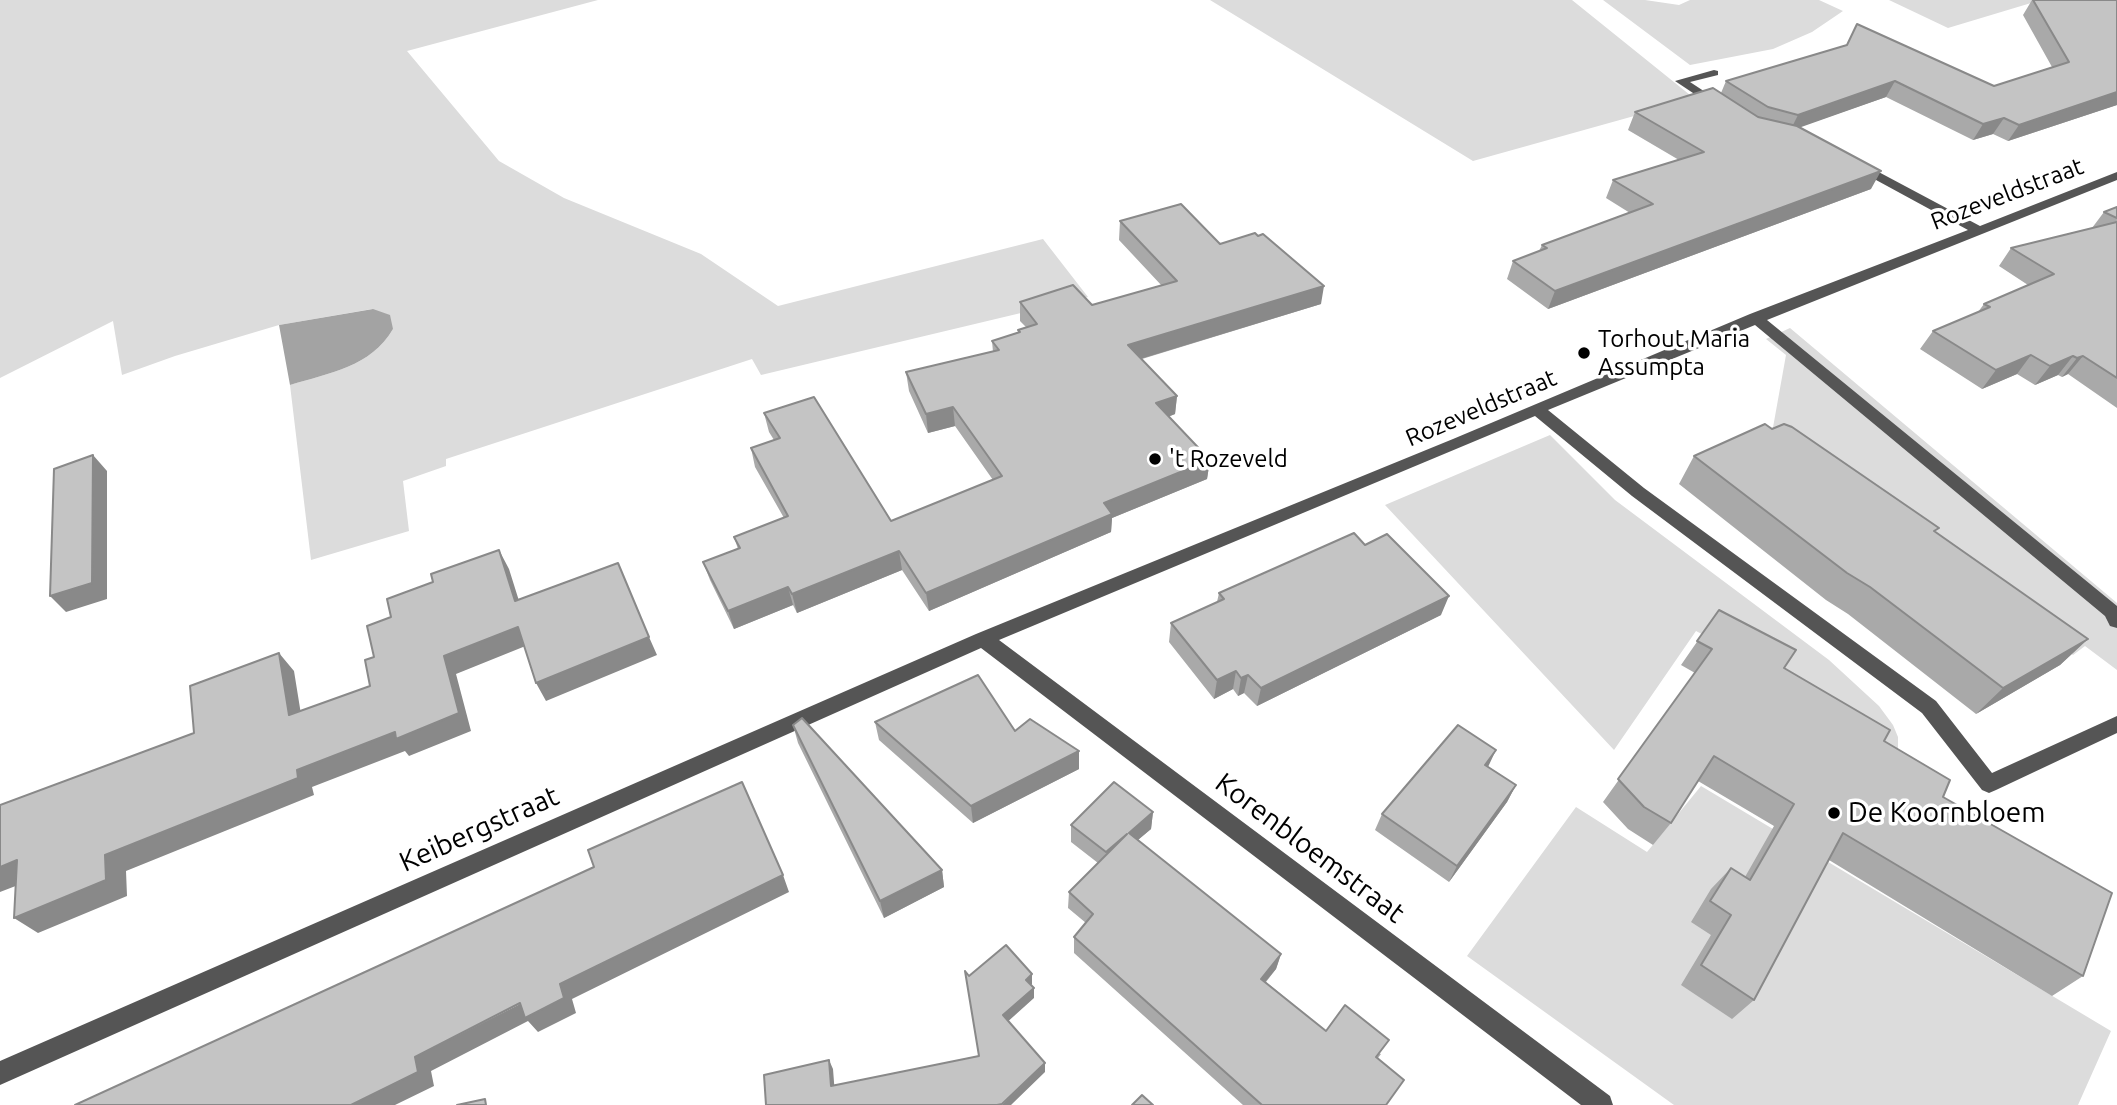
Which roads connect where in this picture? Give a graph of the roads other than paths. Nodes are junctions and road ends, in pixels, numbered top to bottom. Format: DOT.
graph roads {
  1 [pos="1714,73"];
  2 [pos="1734,115"];
  3 [pos="1845,158"];
  4 [pos="2117,176"];
  5 [pos="1978,230"];
  6 [pos="1755,317"];
  7 [pos="1537,409"];
  8 [pos="2117,621"];
  9 [pos="983,639"];
  10 [pos="2117,724"];
  11 [pos="0,1073"];
  12 [pos="1601,1105"];
  1 -- 2 [label="street"];
  3 -- 5 [label="street"];
  4 -- 5 [label="street, Rozeveldstraat"];
  5 -- 6 [label="street, Rozeveldstraat"];
  6 -- 7 [label="street, Rozeveldstraat"];
  6 -- 8 [label="street"];
  7 -- 9 [label="street, Rozeveldstraat"];
  7 -- 10 [label="street"];
  9 -- 11 [label="street, Keibergstraat"];
  9 -- 12 [label="street, Korenbloemstraat"];
}
